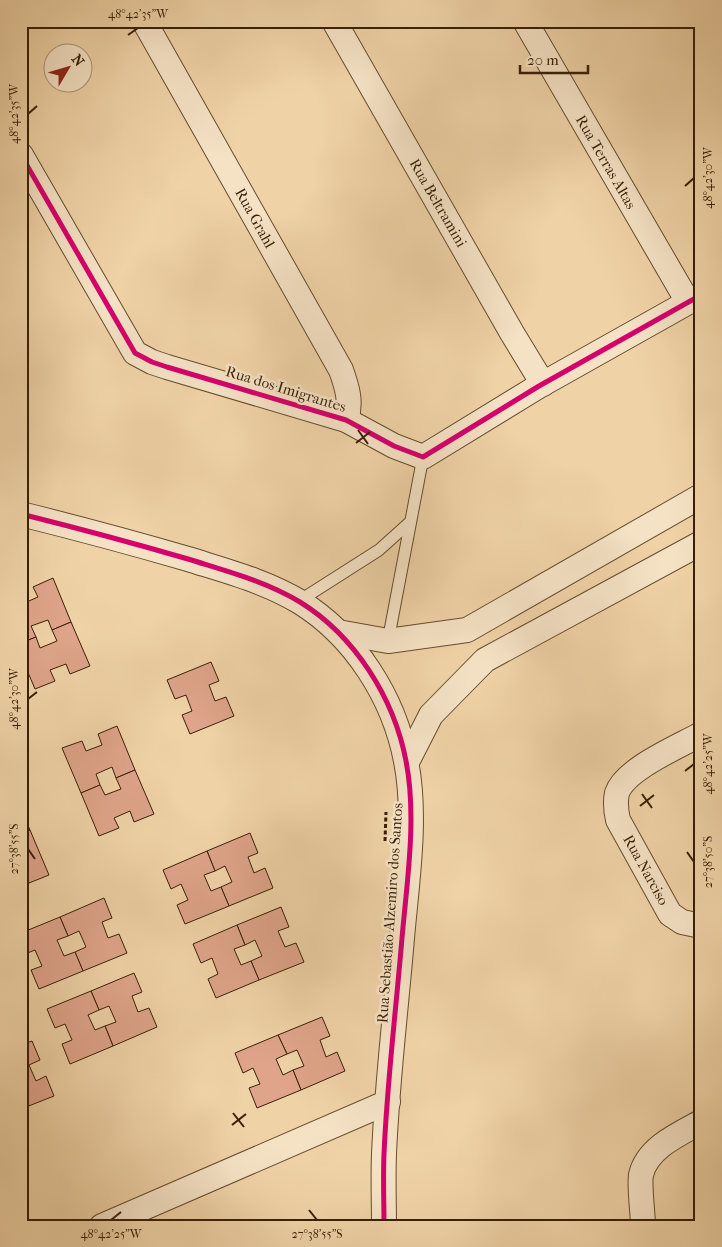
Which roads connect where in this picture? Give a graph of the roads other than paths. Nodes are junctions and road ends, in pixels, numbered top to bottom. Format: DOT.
graph roads {
  1 [pos="144,21"];
  2 [pos="334,21"];
  3 [pos="524,21"];
  4 [pos="21,154"];
  5 [pos="694,298"];
  6 [pos="543,384"];
  7 [pos="346,420"];
  8 [pos="423,457"];
  9 [pos="701,496"];
  10 [pos="21,514"];
  11 [pos="409,522"];
  12 [pos="701,543"];
  13 [pos="299,601"];
  14 [pos="338,632"];
  15 [pos="388,641"];
  16 [pos="701,734"];
  17 [pos="407,762"];
  18 [pos="701,926"];
  19 [pos="388,1102"];
  20 [pos="701,1122"];
  21 [pos="102,1226"];
  22 [pos="384,1226"];
  23 [pos="643,1226"];
  1 -- 7 [label="street, Rua Grahl"];
  2 -- 6 [label="street, Rua Beltramini"];
  3 -- 5 [label="street, Rua Terras Altas"];
  4 -- 7 [label="street, Rua dos Imigrantes"];
  5 -- 6 [label="street"];
  6 -- 8 [label="street"];
  7 -- 8 [label="street, Rua dos Imigrantes"];
  8 -- 11 [label="lane"];
  9 -- 15 [label="street"];
  10 -- 13 [label="street, Rua Sebastião Alzemiro dos Santos"];
  11 -- 13 [label="lane"];
  11 -- 15 [label="lane"];
  12 -- 17 [label="street"];
  13 -- 14 [label="street, Rua Sebastião Alzemiro dos Santos"];
  14 -- 15 [label="street"];
  14 -- 17 [label="street, Rua Sebastião Alzemiro dos Santos"];
  16 -- 18 [label="street, Rua Narciso"];
  17 -- 19 [label="street, Rua Sebastião Alzemiro dos Santos"];
  19 -- 21 [label="street"];
  19 -- 22 [label="street, Rua Sebastião Alzemiro dos Santos"];
  20 -- 23 [label="street"];
}
